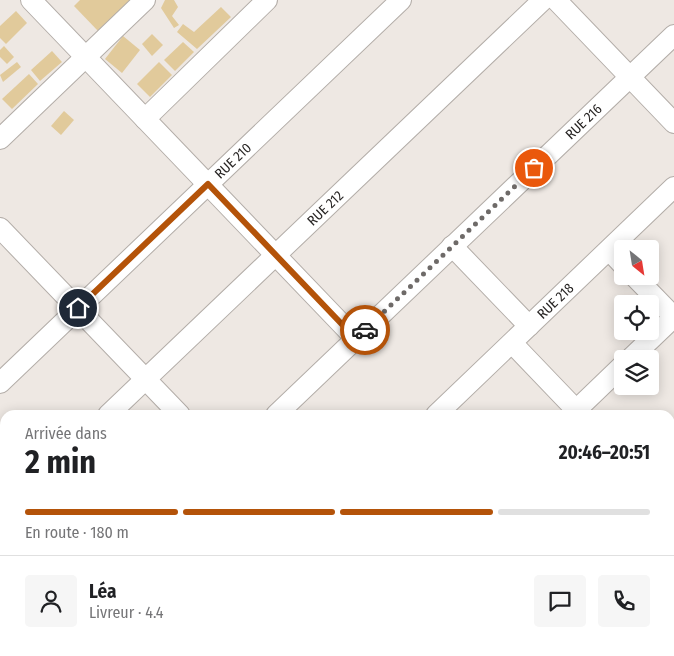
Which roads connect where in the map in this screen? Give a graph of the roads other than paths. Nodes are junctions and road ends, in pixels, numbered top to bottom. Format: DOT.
graph roads {
  1 [pos="30,0"];
  2 [pos="146,0"];
  3 [pos="267,0"];
  4 [pos="400,0"];
  5 [pos="543,0"];
  6 [pos="556,0"];
  7 [pos="674,34"];
  8 [pos="86,57"];
  9 [pos="630,77"];
  10 [pos="145,119"];
  11 [pos="674,123"];
  12 [pos="0,139"];
  13 [pos="208,184"];
  14 [pos="674,188"];
  15 [pos="4,240"];
  16 [pos="630,240"];
  17 [pos="452,246"];
  18 [pos="276,255"];
  19 [pos="614,259"];
  20 [pos="643,285"];
  21 [pos="78,308"];
  22 [pos="674,317"];
  23 [pos="529,326"];
  24 [pos="356,339"];
  25 [pos="512,342"];
  26 [pos="639,350"];
  27 [pos="614,374"];
  28 [pos="146,379"];
  29 [pos="0,383"];
  30 [pos="113,410"];
  31 [pos="175,410"];
  32 [pos="281,410"];
  33 [pos="441,410"];
  34 [pos="573,410"];
  35 [pos="579,410"];
  1 -- 8 [label="street"];
  2 -- 8 [label="street"];
  3 -- 10 [label="street"];
  4 -- 13 [label="street, RUE 210"];
  5 -- 18 [label="street, RUE 212"];
  6 -- 9 [label="street"];
  7 -- 9 [label="street, RUE 216"];
  8 -- 10 [label="street"];
  8 -- 12 [label="street"];
  9 -- 11 [label="street"];
  9 -- 17 [label="street, RUE 216"];
  10 -- 13 [label="street"];
  13 -- 18 [label="street"];
  13 -- 21 [label="street, RUE 210"];
  14 -- 16 [label="street, RUE 218"];
  15 -- 21 [label="street"];
  17 -- 23 [label="street"];
  17 -- 24 [label="street, RUE 216"];
  18 -- 24 [label="street"];
  18 -- 28 [label="street, RUE 212"];
  19 -- 23 [label="street, RUE 218"];
  20 -- 22 [label="street"];
  21 -- 28 [label="street"];
  21 -- 29 [label="street, RUE 210"];
  22 -- 26 [label="street"];
  23 -- 25 [label="street, RUE 218"];
  24 -- 32 [label="street, RUE 216"];
  25 -- 33 [label="street, RUE 218"];
  25 -- 34 [label="street"];
  27 -- 35 [label="street"];
  28 -- 30 [label="street, RUE 212"];
  28 -- 31 [label="street"];
}
